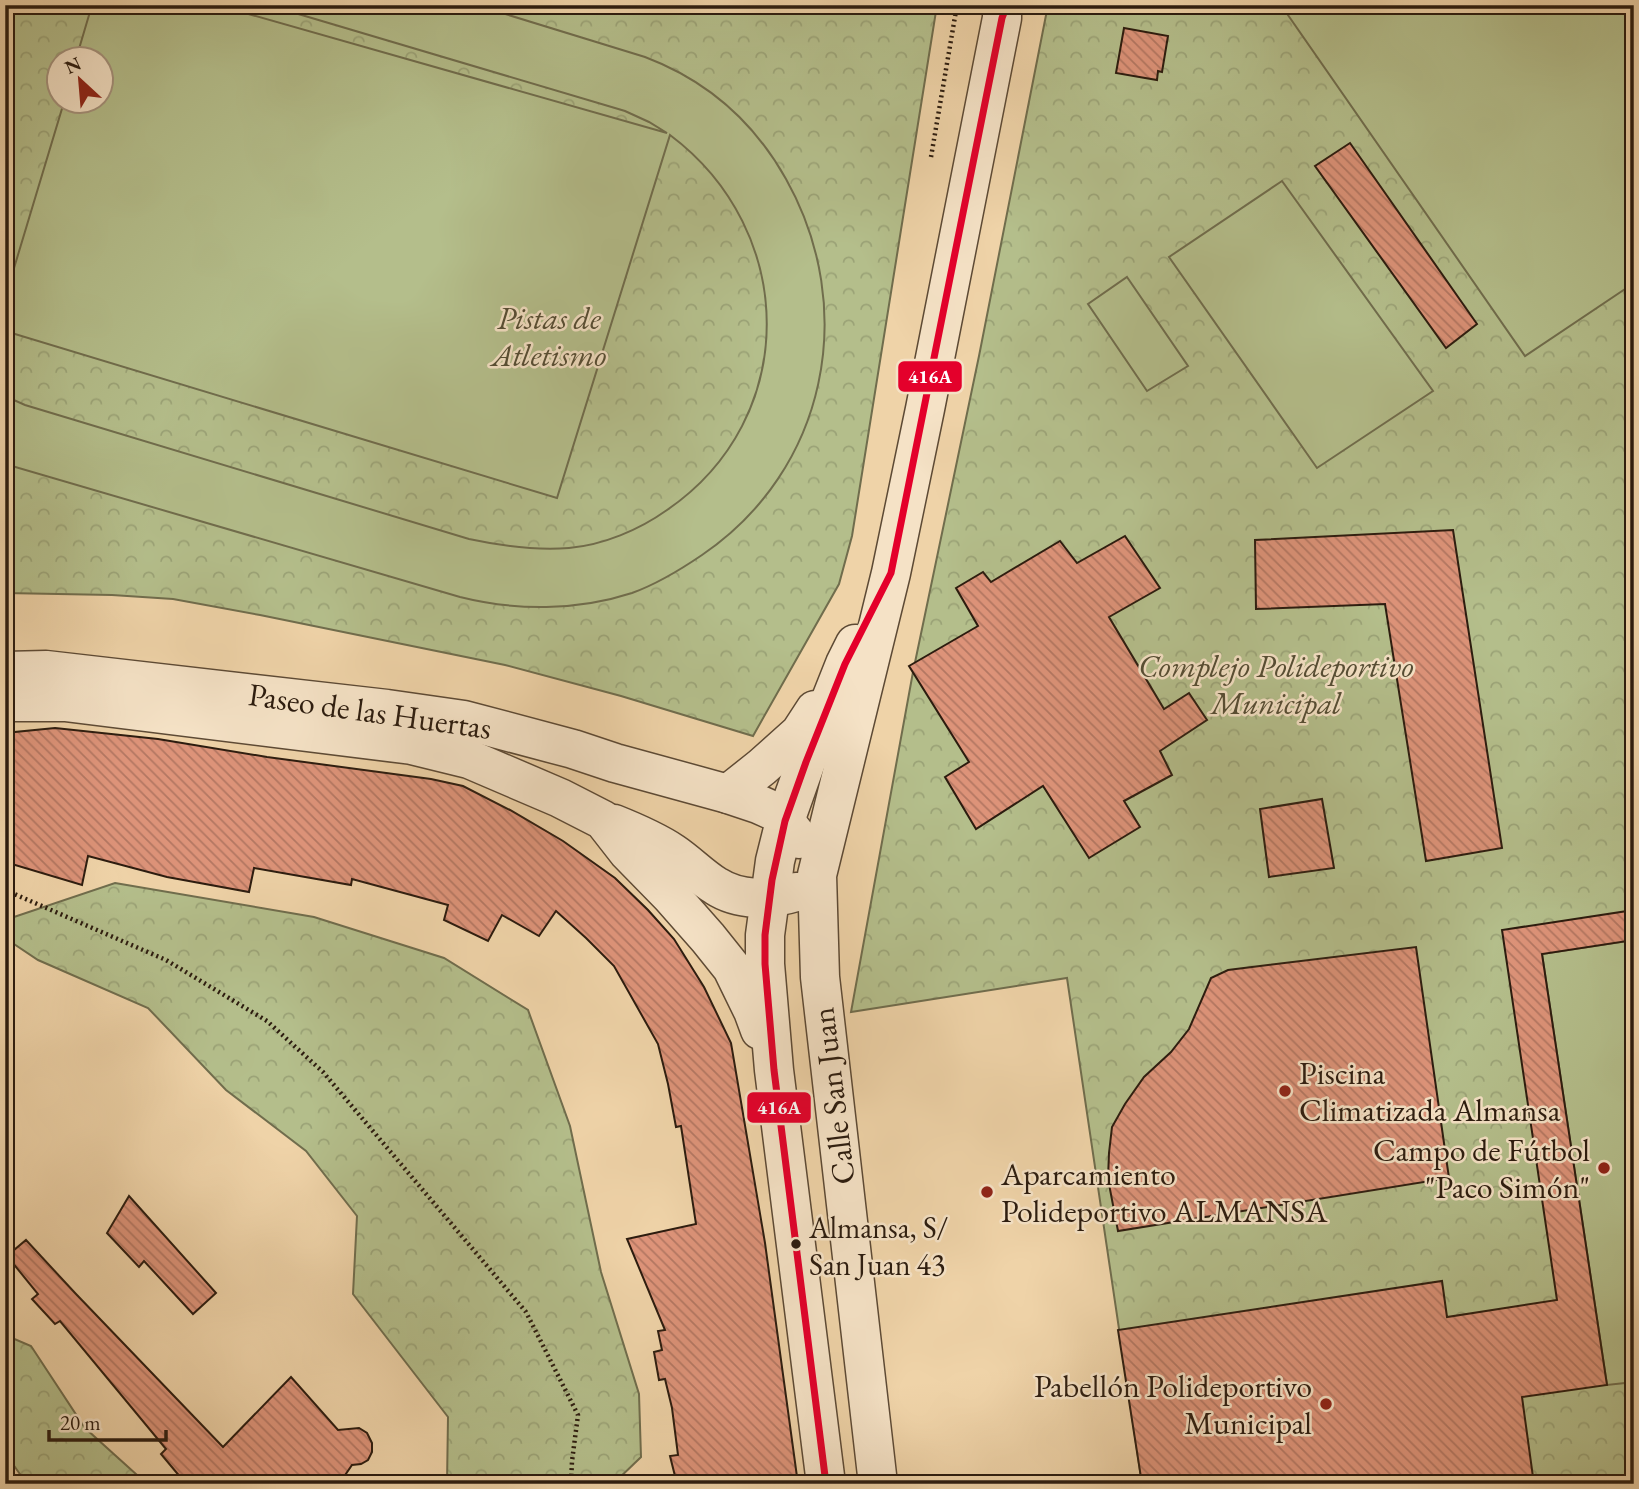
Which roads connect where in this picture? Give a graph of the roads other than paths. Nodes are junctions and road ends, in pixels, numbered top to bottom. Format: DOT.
graph roads {
  1 [pos="1004,10"];
  2 [pos="891,573"];
  3 [pos="845,664"];
  4 [pos="5,671"];
  5 [pos="5,702"];
  6 [pos="728,794"];
  7 [pos="603,820"];
  8 [pos="785,821"];
  9 [pos="817,876"];
  10 [pos="773,879"];
  11 [pos="774,1070"];
  12 [pos="826,1484"];
  13 [pos="878,1484"];
  1 -- 2 [label="street"];
  2 -- 3 [label="street"];
  2 -- 9 [label="street"];
  3 -- 6 [label="street"];
  3 -- 8 [label="street, Calle San Juan"];
  4 -- 6 [label="street, Paseo de las Huertas"];
  5 -- 7 [label="street, Paseo de las Huertas"];
  6 -- 8 [label="street, Paseo de las Huertas"];
  7 -- 10 [label="street, Paseo de las Huertas"];
  7 -- 11 [label="street, Paseo de las Huertas"];
  8 -- 9 [label="street, Paseo de las Huertas"];
  8 -- 10 [label="street, Calle San Juan"];
  9 -- 10 [label="street, Paseo de las Huertas"];
  9 -- 13 [label="street, Calle San Juan"];
  10 -- 11 [label="street, Calle San Juan"];
  11 -- 12 [label="street, Calle San Juan"];
}
